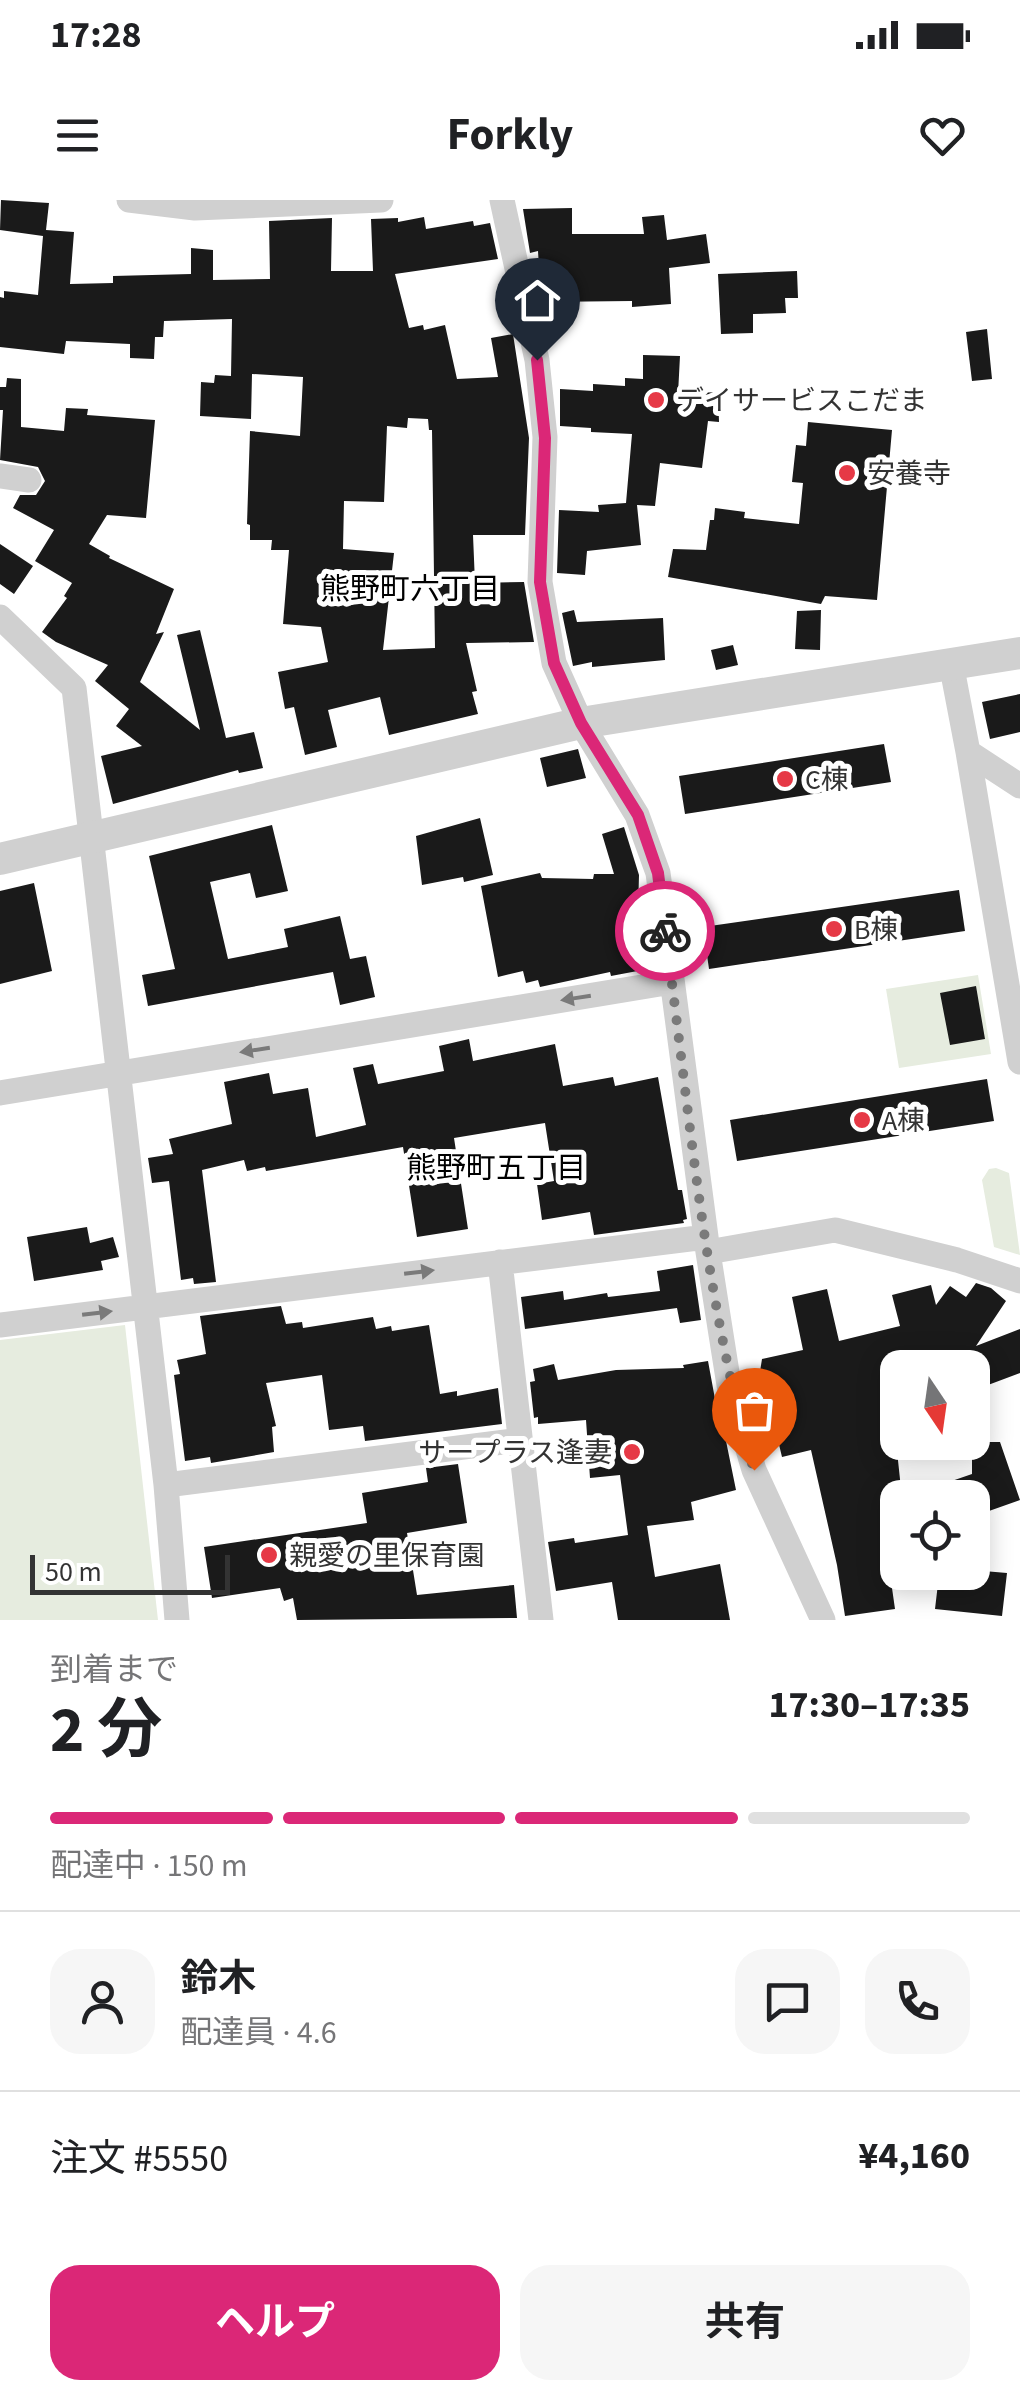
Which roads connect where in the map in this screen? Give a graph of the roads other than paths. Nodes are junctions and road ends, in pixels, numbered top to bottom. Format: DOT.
graph roads {
  1 [pos="129,200"];
  2 [pos="381,200"];
  3 [pos="502,200"];
  4 [pos="0,476"];
  5 [pos="28,480"];
  6 [pos="0,617"];
  7 [pos="1020,654"];
  8 [pos="951,663"];
  9 [pos="581,723"];
  10 [pos="968,752"];
  11 [pos="1020,786"];
  12 [pos="92,837"];
  13 [pos="0,858"];
  14 [pos="672,982"];
  15 [pos="1020,1062"];
  16 [pos="119,1072"];
  17 [pos="0,1093"];
  18 [pos="707,1244"];
  19 [pos="500,1262"];
  20 [pos="1020,1281"];
  21 [pos="144,1307"];
  22 [pos="0,1325"];
  23 [pos="520,1440"];
  24 [pos="166,1485"];
  25 [pos="178,1620"];
  26 [pos="542,1620"];
  27 [pos="823,1620"];
  1 -- 2 [label="street"];
  3 -- 9 [label="street"];
  4 -- 5 [label="street"];
  6 -- 12 [label="street"];
  7 -- 8 [label="street"];
  8 -- 9 [label="street"];
  8 -- 10 [label="street"];
  9 -- 12 [label="street"];
  9 -- 14 [label="street"];
  10 -- 11 [label="street"];
  10 -- 15 [label="street"];
  12 -- 13 [label="street"];
  12 -- 16 [label="street"];
  14 -- 16 [label="street, one-way"];
  14 -- 18 [label="street"];
  16 -- 17 [label="street"];
  16 -- 21 [label="street"];
  18 -- 19 [label="street"];
  18 -- 20 [label="street"];
  18 -- 27 [label="street"];
  21 -- 19 [label="street, one-way"];
  19 -- 23 [label="street"];
  22 -- 21 [label="street, one-way"];
  21 -- 24 [label="street"];
  23 -- 24 [label="street"];
  23 -- 26 [label="street"];
  24 -- 25 [label="street"];
}
